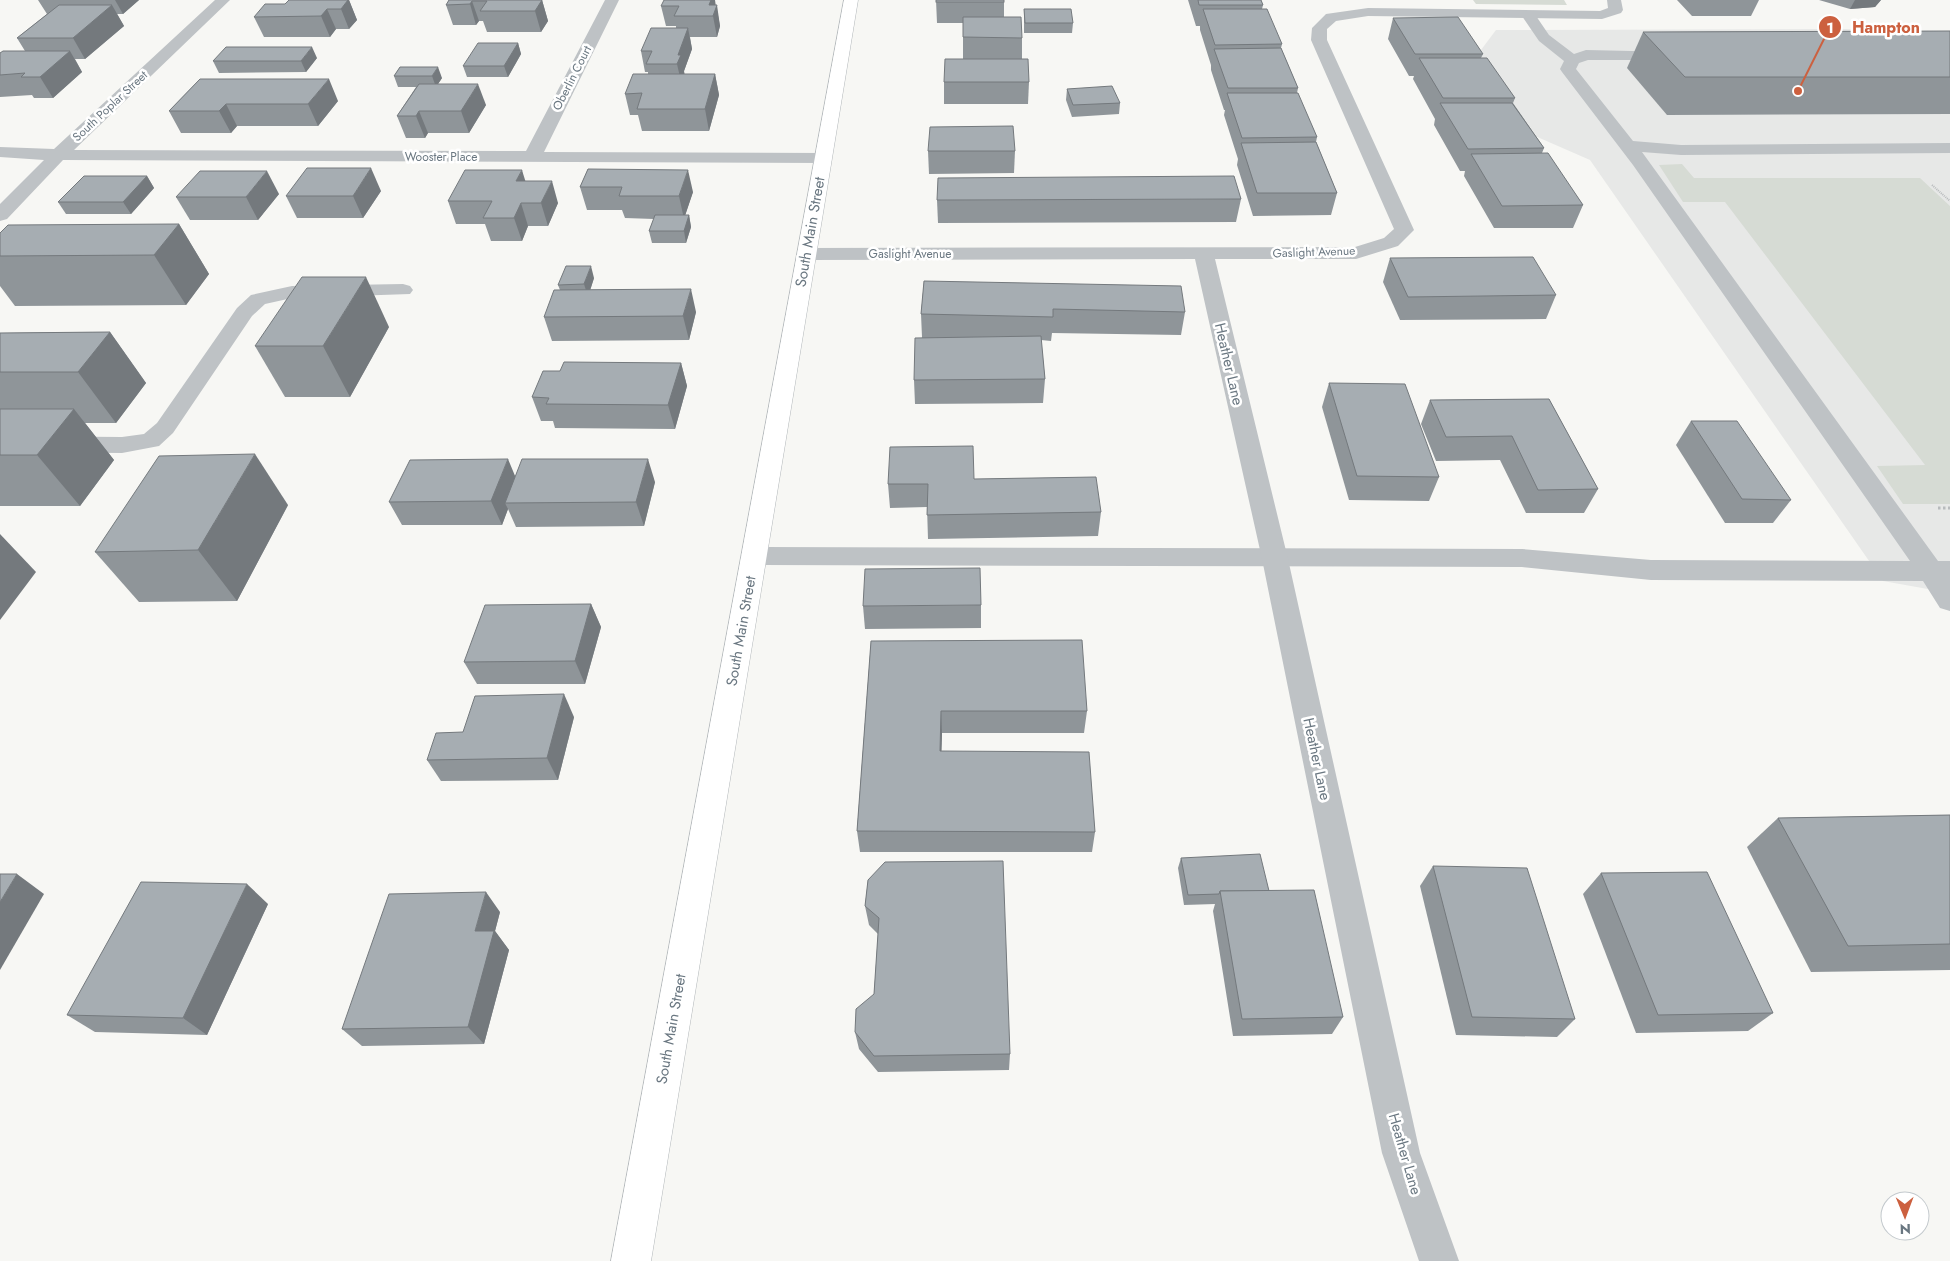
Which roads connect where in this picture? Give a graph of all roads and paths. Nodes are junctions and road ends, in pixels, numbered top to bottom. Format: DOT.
graph roads {
  1 [pos="223,0"];
  2 [pos="612,0"];
  3 [pos="851,0"];
  4 [pos="1614,0"];
  5 [pos="1529,16"];
  6 [pos="1685,55"];
  7 [pos="1572,60"];
  8 [pos="1627,146"];
  9 [pos="1949,149"];
  10 [pos="0,152"];
  11 [pos="58,155"];
  12 [pos="532,157"];
  13 [pos="823,158"];
  14 [pos="0,215"];
  15 [pos="807,254"];
  16 [pos="1204,254"];
  17 [pos="403,290"];
  18 [pos="0,444"];
  19 [pos="754,556"];
  20 [pos="1275,559"];
  21 [pos="1941,571"];
  22 [pos="1950,601"];
  23 [pos="630,1261"];
  24 [pos="1439,1261"];
  1 -- 11 [label="street, South Poplar Street"];
  2 -- 12 [label="street, Oberlin Court"];
  3 -- 13 [label="main road, South Main Street"];
  4 -- 5 [label="street, Gaslight Avenue"];
  5 -- 7 [label="street"];
  5 -- 16 [label="street, Gaslight Avenue"];
  6 -- 7 [label="street"];
  7 -- 8 [label="street"];
  8 -- 9 [label="street"];
  8 -- 21 [label="street"];
  10 -- 11 [label="street, Wooster Place"];
  11 -- 12 [label="street, Wooster Place"];
  11 -- 14 [label="street, South Poplar Street"];
  12 -- 13 [label="street, Wooster Place"];
  13 -- 15 [label="main road, South Main Street"];
  15 -- 16 [label="street, Gaslight Avenue"];
  15 -- 19 [label="main road, South Main Street"];
  16 -- 20 [label="street, Heather Lane"];
  17 -- 18 [label="street"];
  19 -- 20 [label="street"];
  19 -- 23 [label="main road, South Main Street"];
  20 -- 21 [label="street"];
  20 -- 24 [label="street, Heather Lane"];
  21 -- 22 [label="street"];
}
